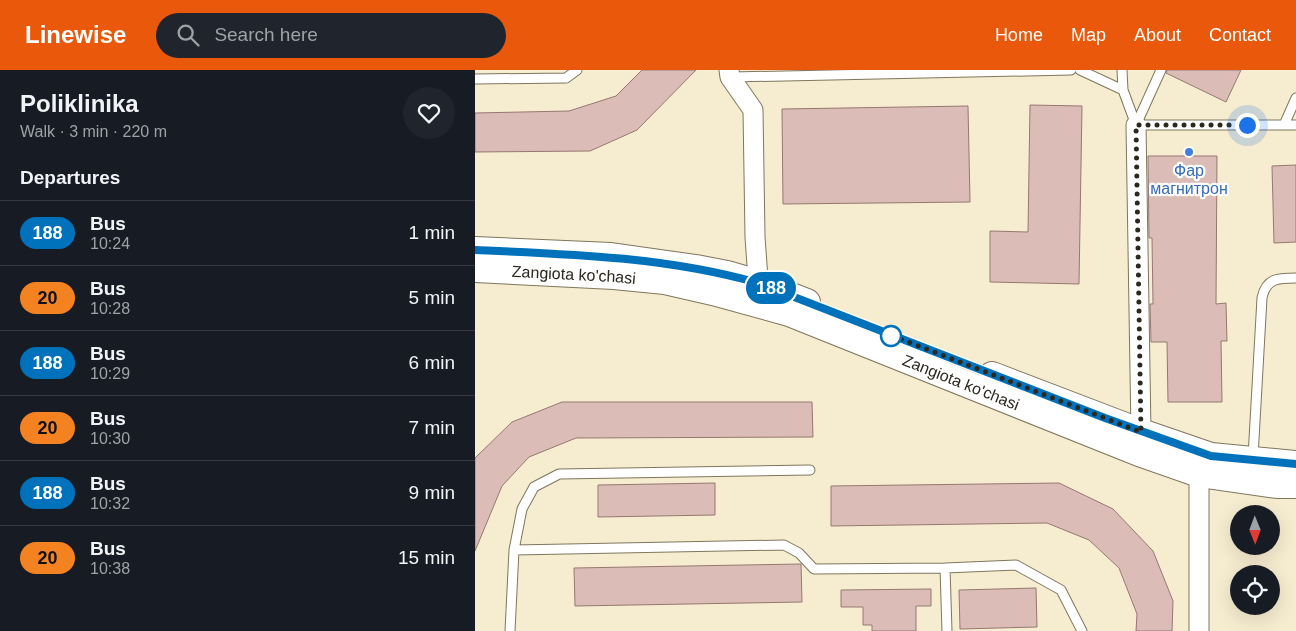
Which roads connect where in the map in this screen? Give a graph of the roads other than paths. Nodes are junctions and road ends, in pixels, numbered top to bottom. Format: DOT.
graph roads {
  1 [pos="577,70"];
  2 [pos="1071,70"];
  3 [pos="1080,70"];
  4 [pos="1123,70"];
  5 [pos="1161,70"];
  6 [pos="884,72"];
  7 [pos="730,74"];
  8 [pos="475,79"];
  9 [pos="1123,90"];
  10 [pos="1296,98"];
  11 [pos="1136,125"];
  12 [pos="1283,125"];
  13 [pos="1296,125"];
  14 [pos="475,250"];
  15 [pos="475,269"];
  16 [pos="1296,278"];
  17 [pos="759,294"];
  18 [pos="1140,442"];
  19 [pos="1253,460"];
  20 [pos="1296,464"];
  21 [pos="810,470"];
  22 [pos="1199,474"];
  23 [pos="1296,485"];
  24 [pos="514,550"];
  25 [pos="945,568"];
  26 [pos="510,631"];
  27 [pos="947,631"];
  28 [pos="1082,631"];
  29 [pos="1199,631"];
  1 -- 8 [label="lane"];
  2 -- 6 [label="lane"];
  3 -- 9 [label="lane"];
  4 -- 9 [label="lane"];
  5 -- 11 [label="lane"];
  6 -- 7 [label="lane"];
  7 -- 17 [label="street"];
  9 -- 11 [label="lane"];
  10 -- 12 [label="lane"];
  11 -- 12 [label="lane"];
  11 -- 18 [label="street"];
  12 -- 13 [label="lane"];
  14 -- 17 [label="main road, Zangiota ko'chasi"];
  15 -- 17 [label="main road, Zangiota ko'chasi"];
  16 -- 19 [label="lane"];
  17 -- 18 [label="main road, Zangiota ko'chasi"];
  18 -- 19 [label="main road, Zangiota ko'chasi"];
  18 -- 22 [label="main road, Zangiota ko'chasi"];
  19 -- 20 [label="main road, Zangiota ko'chasi"];
  21 -- 24 [label="lane"];
  22 -- 23 [label="main road, Zangiota ko'chasi"];
  22 -- 29 [label="street"];
  24 -- 25 [label="lane"];
  24 -- 26 [label="lane"];
  25 -- 27 [label="lane"];
  25 -- 28 [label="lane"];
}
